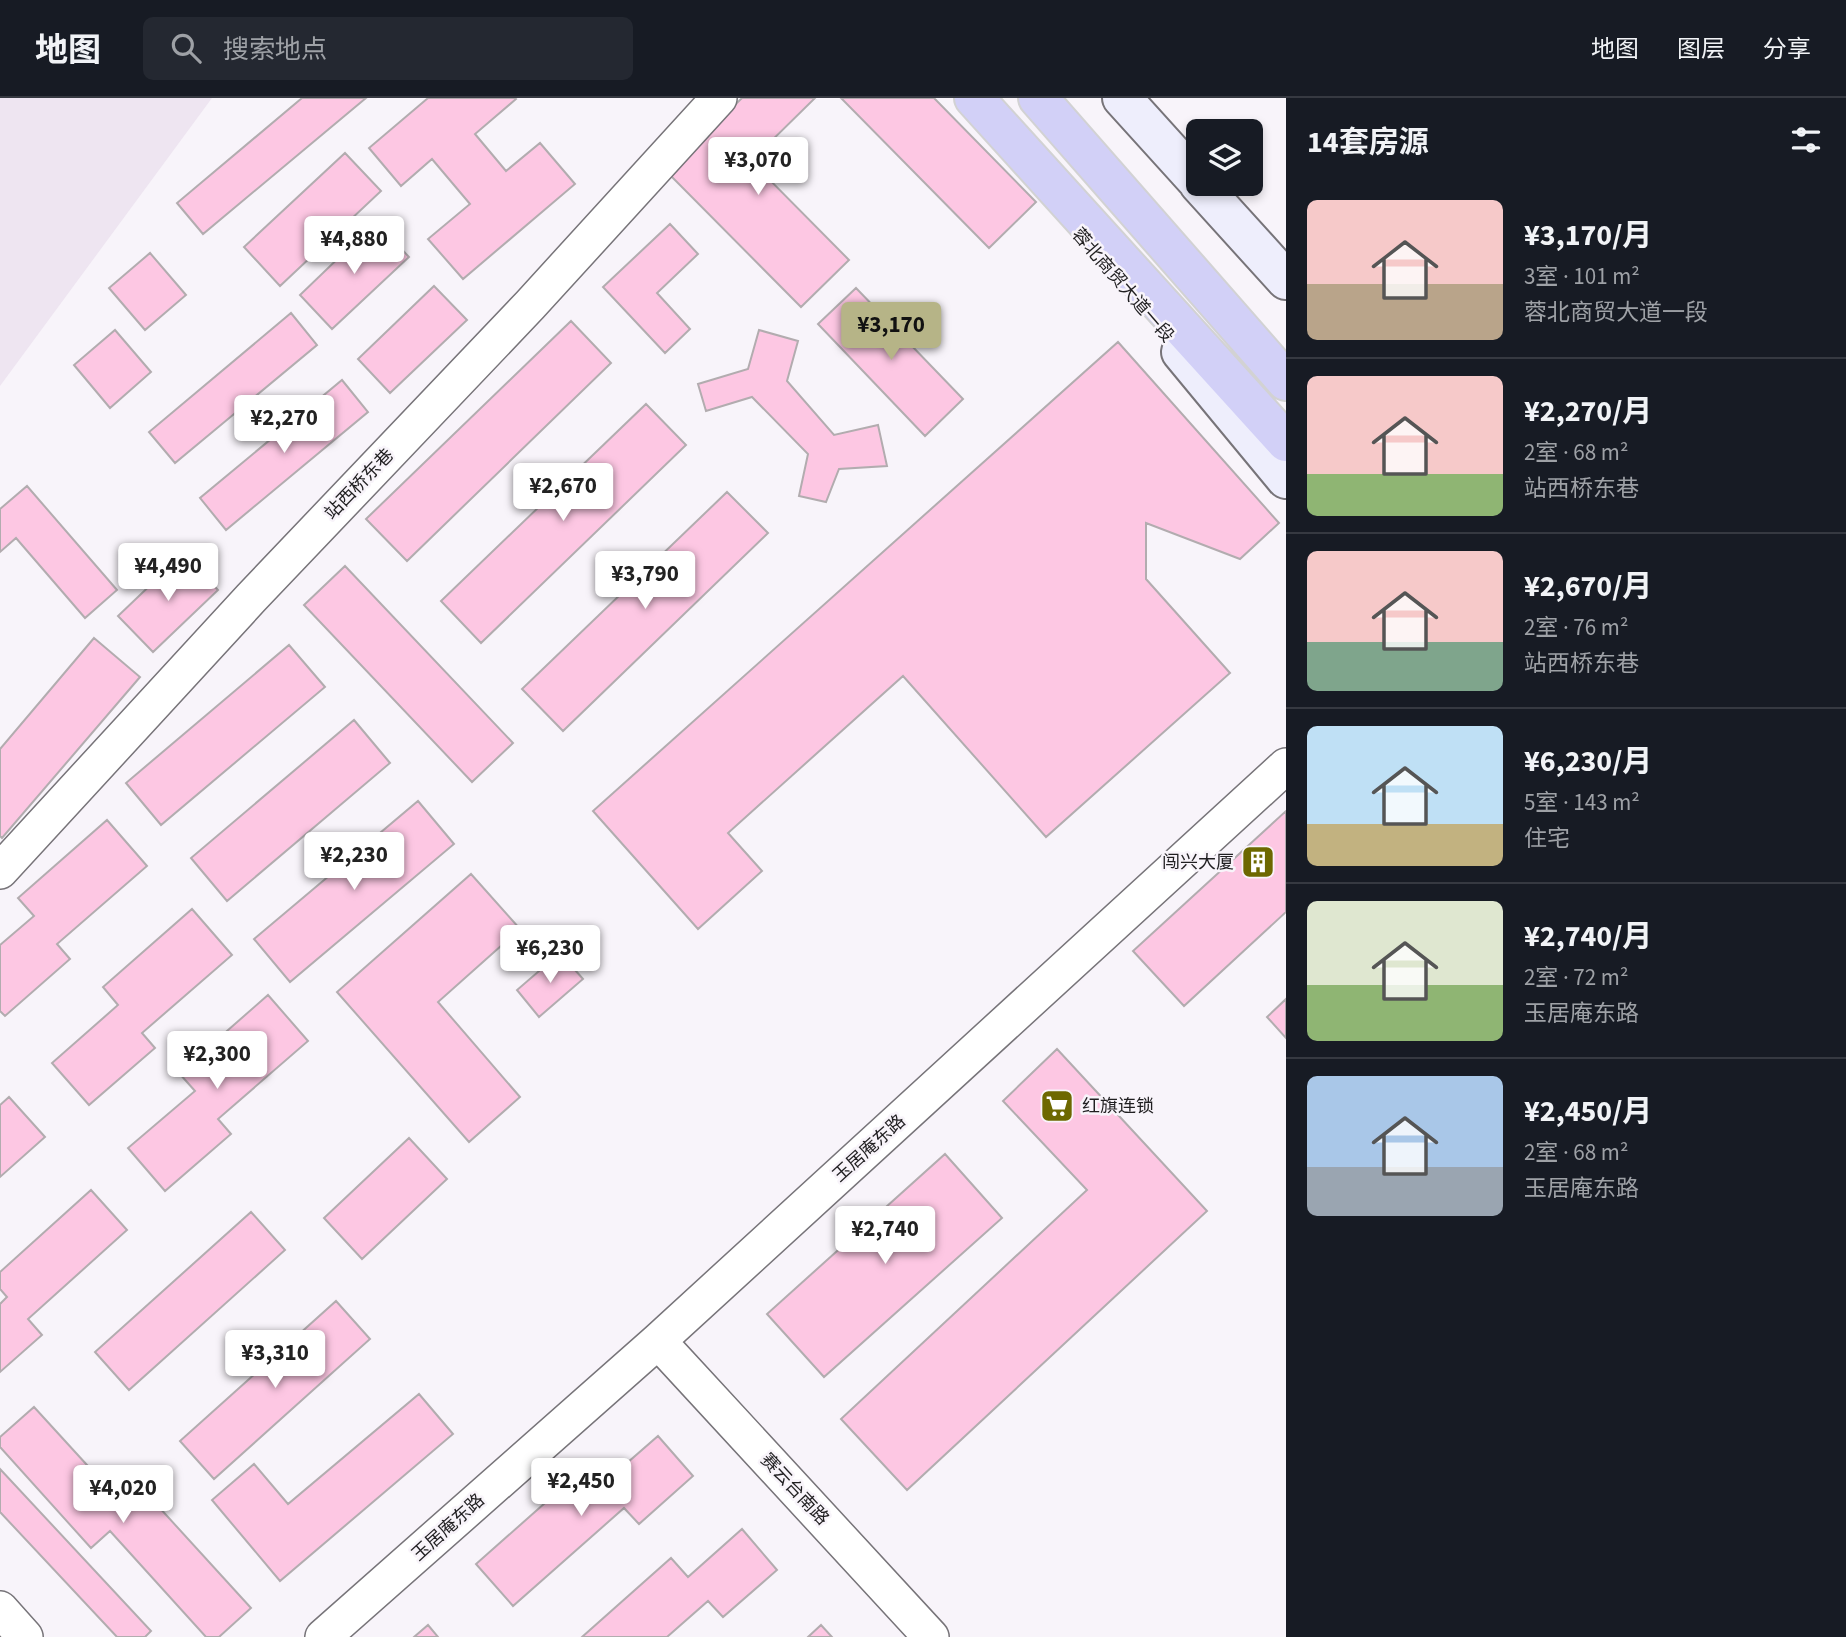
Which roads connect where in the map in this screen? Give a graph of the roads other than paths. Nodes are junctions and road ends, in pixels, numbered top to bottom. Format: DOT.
graph roads {
  1 [pos="719,98"];
  2 [pos="953,98"];
  3 [pos="974,98"];
  4 [pos="1038,98"];
  5 [pos="1122,98"];
  6 [pos="1186,169"];
  7 [pos="1210,196"];
  8 [pos="1286,281"];
  9 [pos="1286,381"];
  10 [pos="1286,442"];
  11 [pos="1286,479"];
  12 [pos="1286,766"];
  13 [pos="0,870"];
  14 [pos="658,1341"];
  15 [pos="0,1609"];
  16 [pos="25,1637"];
  17 [pos="323,1637"];
  18 [pos="931,1637"];
  1 -- 13 [label="street, 站西桥东巷"];
  2 -- 11 [label="main road, 蓉北商贸大道一段"];
  3 -- 10 [label="highway, 蓉北商贸大道一段"];
  4 -- 9 [label="highway"];
  5 -- 6 [label="main road"];
  7 -- 8 [label="main road"];
  12 -- 14 [label="street, 玉居庵东路"];
  14 -- 17 [label="street, 玉居庵东路"];
  14 -- 18 [label="street, 赛云台南路"];
  15 -- 16 [label="street"];
}
